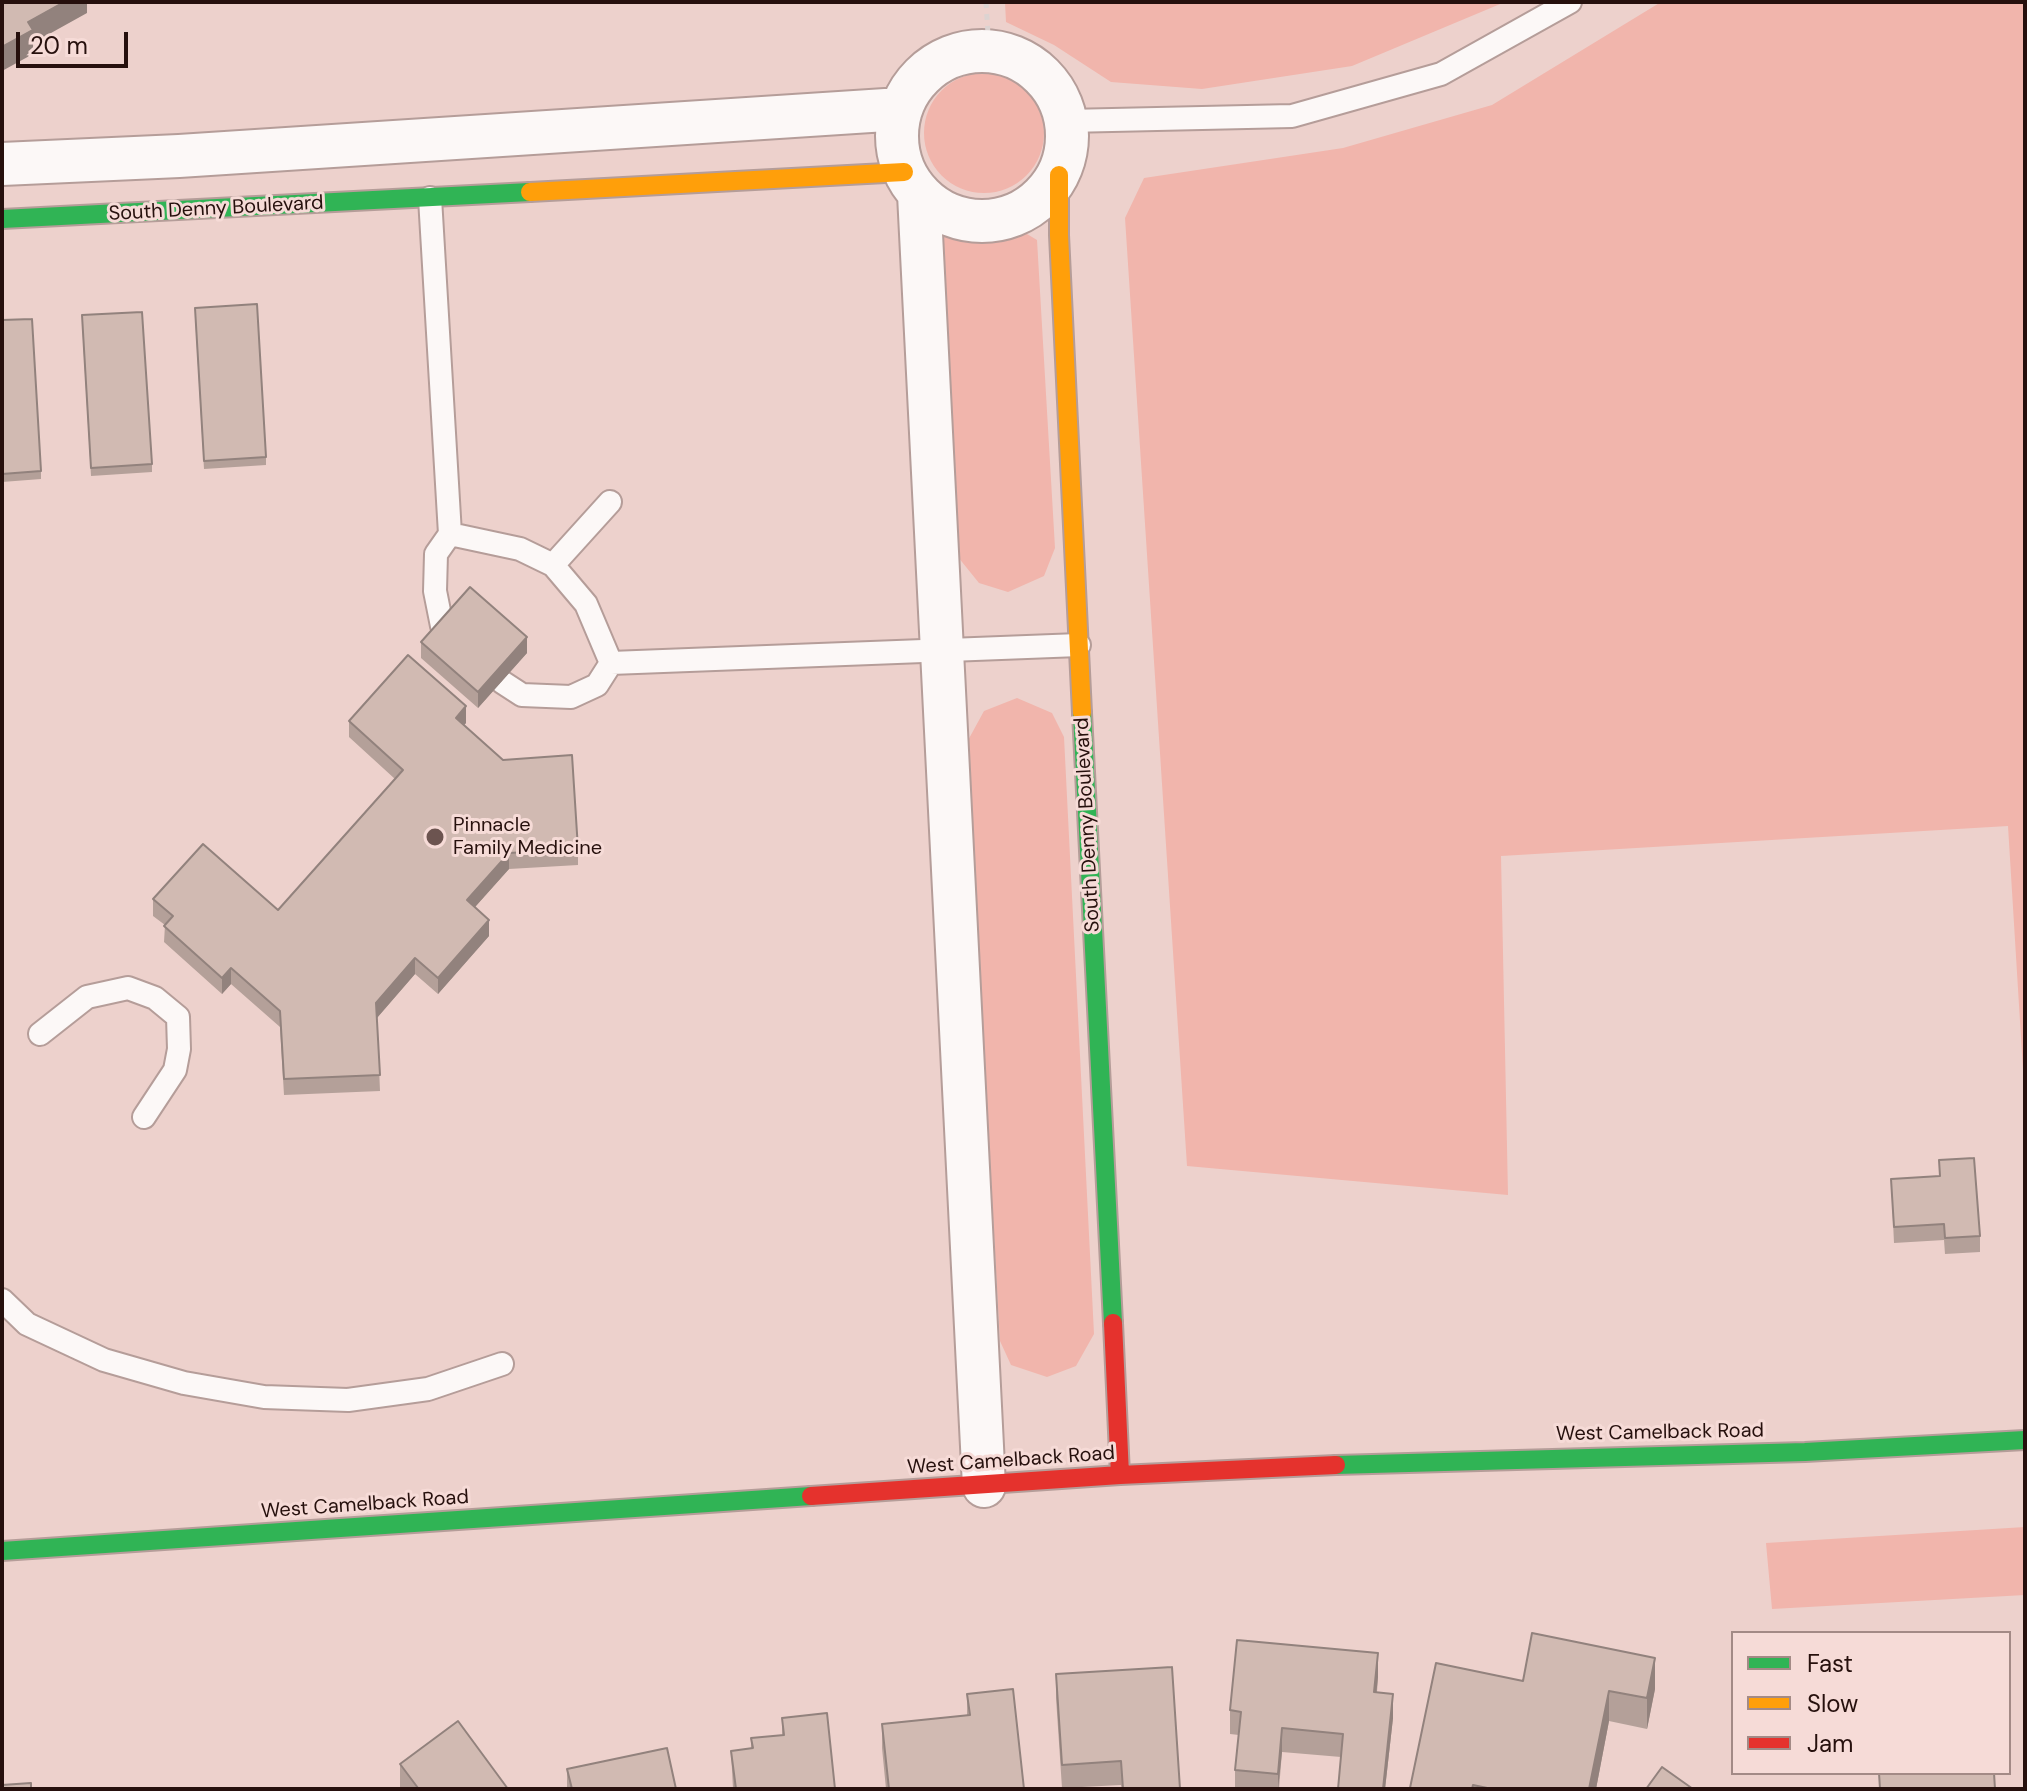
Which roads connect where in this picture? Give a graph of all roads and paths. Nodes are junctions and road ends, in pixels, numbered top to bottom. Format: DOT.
graph roads {
  1 [pos="986,2"];
  2 [pos="1570,2"];
  3 [pos="989,50"];
  4 [pos="901,109"];
  5 [pos="716,120"];
  6 [pos="1067,121"];
  7 [pos="425,139"];
  8 [pos="2,164"];
  9 [pos="1059,175"];
  10 [pos="721,181"];
  11 [pos="912,183"];
  12 [pos="430,198"];
  13 [pos="2,219"];
  14 [pos="610,502"];
  15 [pos="450,534"];
  16 [pos="553,565"];
  17 [pos="445,630"];
  18 [pos="1079,645"];
  19 [pos="941,651"];
  20 [pos="611,663"];
  21 [pos="502,682"];
  22 [pos="40,1034"];
  23 [pos="144,1117"];
  24 [pos="2,1300"];
  25 [pos="502,1364"];
  26 [pos="2025,1440"];
  27 [pos="1120,1475"];
  28 [pos="984,1486"];
  29 [pos="2,1551"];
  1 -- 3 [label="path"];
  2 -- 6 [label="lane"];
  3 -- 4 [label="street"];
  3 -- 6 [label="street, South Denny Boulevard"];
  4 -- 5 [label="street"];
  4 -- 11 [label="street"];
  5 -- 7 [label="street"];
  5 -- 10 [label="street"];
  6 -- 9 [label="street, South Denny Boulevard"];
  7 -- 8 [label="street"];
  7 -- 12 [label="street"];
  9 -- 11 [label="street"];
  9 -- 18 [label="street, South Denny Boulevard"];
  10 -- 11 [label="street, South Denny Boulevard"];
  10 -- 12 [label="street, South Denny Boulevard"];
  11 -- 19 [label="street"];
  12 -- 13 [label="street, South Denny Boulevard"];
  12 -- 15 [label="lane"];
  14 -- 16 [label="lane"];
  15 -- 16 [label="lane"];
  15 -- 17 [label="lane"];
  16 -- 20 [label="lane"];
  18 -- 19 [label="lane"];
  18 -- 27 [label="street, South Denny Boulevard"];
  19 -- 20 [label="lane"];
  19 -- 28 [label="street"];
  20 -- 21 [label="lane"];
  22 -- 23 [label="lane"];
  24 -- 25 [label="lane"];
  26 -- 27 [label="street, West Camelback Road"];
  27 -- 28 [label="street, West Camelback Road"];
  28 -- 29 [label="street, West Camelback Road"];
}
